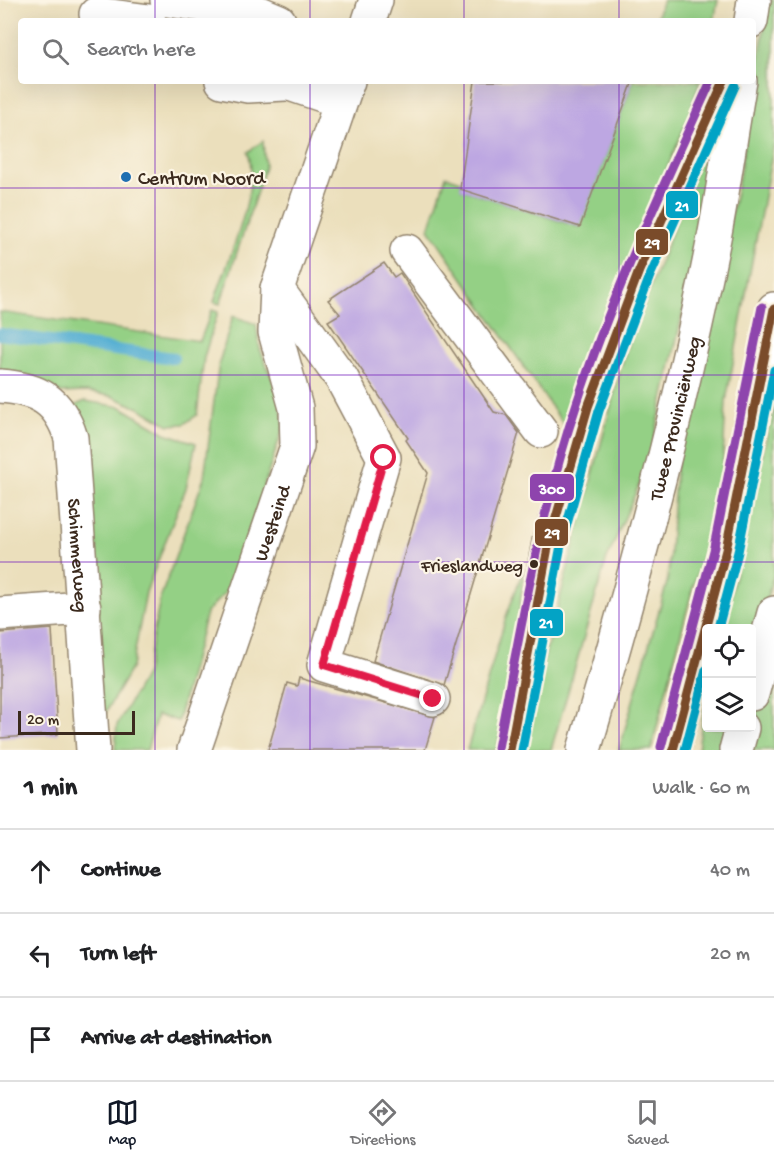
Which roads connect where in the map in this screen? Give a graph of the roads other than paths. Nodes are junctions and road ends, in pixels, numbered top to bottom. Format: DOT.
graph roads {
  1 [pos="167,0"];
  2 [pos="376,0"];
  3 [pos="754,0"];
  4 [pos="96,14"];
  5 [pos="126,18"];
  6 [pos="271,18"];
  7 [pos="370,18"];
  8 [pos="751,18"];
  9 [pos="238,84"];
  10 [pos="266,84"];
  11 [pos="297,84"];
  12 [pos="723,84"];
  13 [pos="740,84"];
  14 [pos="344,91"];
  15 [pos="407,251"];
  16 [pos="277,289"];
  17 [pos="774,309"];
  18 [pos="10,387"];
  19 [pos="541,431"];
  20 [pos="84,608"];
  21 [pos="774,613"];
  22 [pos="0,614"];
  23 [pos="756,679"];
  24 [pos="433,699"];
  25 [pos="741,732"];
  26 [pos="93,750"];
  27 [pos="194,750"];
  28 [pos="510,750"];
  29 [pos="584,750"];
  30 [pos="673,750"];
  31 [pos="736,750"];
  1 -- 6 [label="street"];
  2 -- 7 [label="street"];
  3 -- 8 [label="street"];
  4 -- 5 [label="street"];
  9 -- 10 [label="street"];
  11 -- 14 [label="street"];
  12 -- 28 [label="street"];
  13 -- 29 [label="street, Twee Provinciënweg"];
  14 -- 16 [label="street, Westeind"];
  15 -- 19 [label="street"];
  16 -- 24 [label="street"];
  16 -- 27 [label="street, Westeind"];
  17 -- 30 [label="street"];
  18 -- 20 [label="street, Schimmerweg"];
  20 -- 22 [label="street"];
  20 -- 26 [label="street, Schimmerweg"];
  21 -- 23 [label="street"];
  25 -- 31 [label="street"];
}
